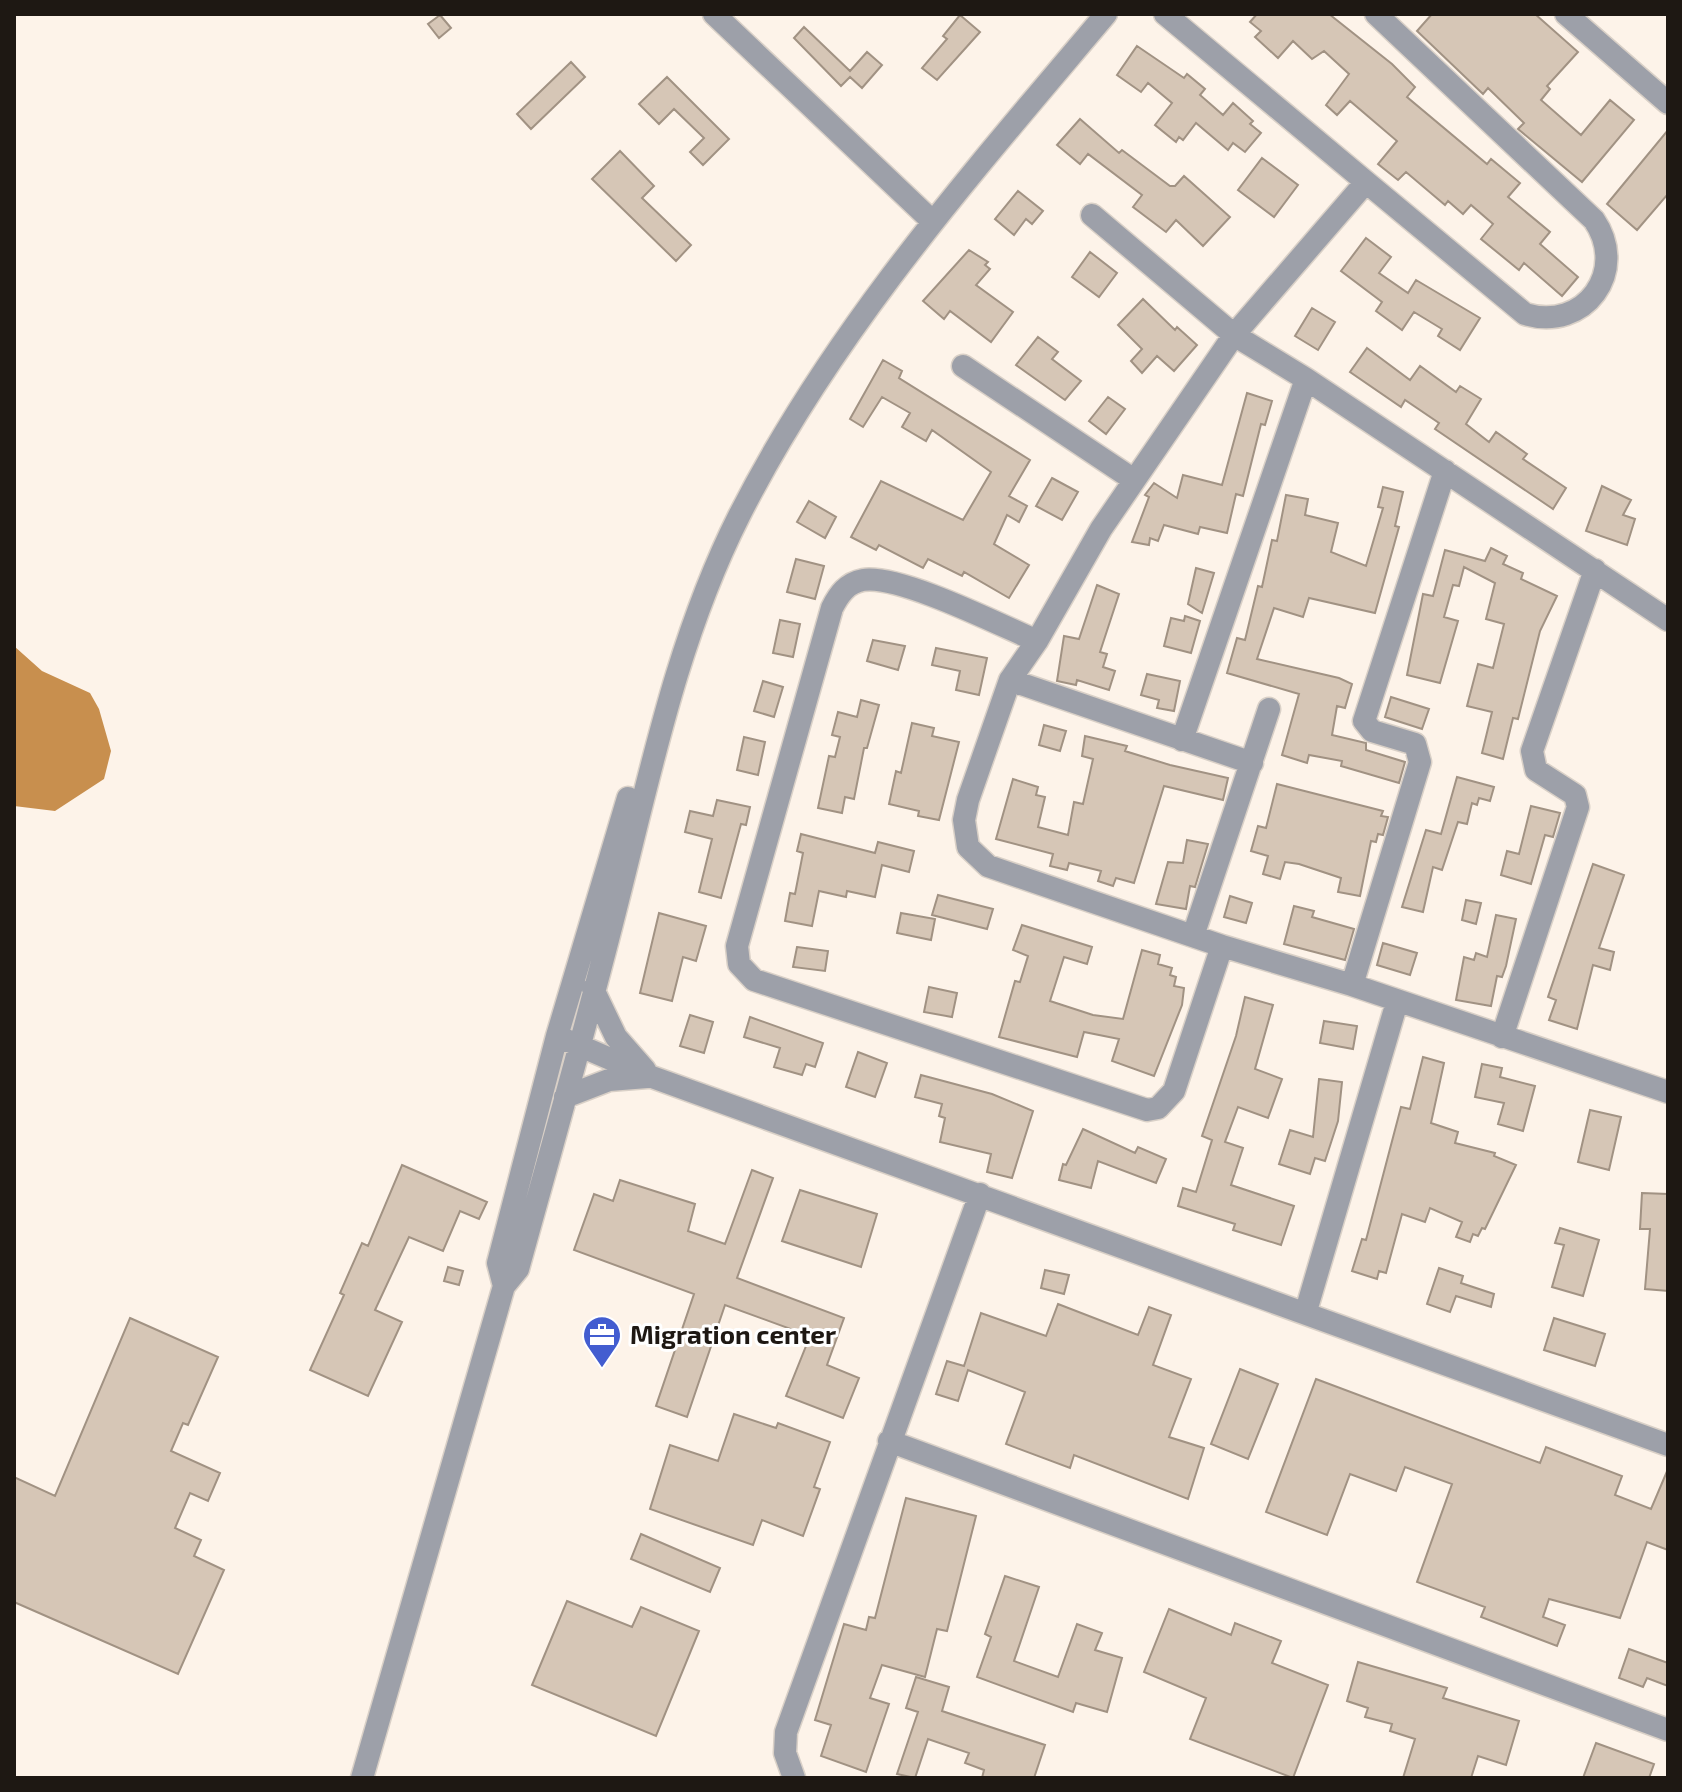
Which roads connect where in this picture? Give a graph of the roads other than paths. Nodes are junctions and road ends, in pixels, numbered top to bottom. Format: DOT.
graph roads {
  1 [pos="714,14"];
  2 [pos="1106,14"];
  3 [pos="1165,14"];
  4 [pos="1376,14"];
  5 [pos="1566,14"];
  6 [pos="1668,103"];
  7 [pos="1366,182"];
  8 [pos="1092,215"];
  9 [pos="932,221"];
  10 [pos="1234,335"];
  11 [pos="963,366"];
  12 [pos="1306,379"];
  13 [pos="1445,471"];
  14 [pos="1134,480"];
  15 [pos="1595,570"];
  16 [pos="1668,620"];
  17 [pos="1037,641"];
  18 [pos="1010,680"];
  19 [pos="1269,709"];
  20 [pos="661,725"];
  21 [pos="1182,740"];
  22 [pos="1252,763"];
  23 [pos="1193,936"];
  24 [pos="1222,946"];
  25 [pos="1352,985"];
  26 [pos="593,989"];
  27 [pos="1397,1002"];
  28 [pos="557,1036"];
  29 [pos="1502,1037"];
  30 [pos="579,1045"];
  31 [pos="652,1077"];
  32 [pos="1668,1092"];
  33 [pos="565,1097"];
  34 [pos="980,1194"];
  35 [pos="504,1286"];
  36 [pos="1306,1311"];
  37 [pos="889,1441"];
  38 [pos="1668,1445"];
  39 [pos="1668,1730"];
  40 [pos="362,1778"];
  41 [pos="794,1778"];
  1 -- 9 [label="street"];
  2 -- 9 [label="street"];
  3 -- 7 [label="street"];
  4 -- 7 [label="street"];
  5 -- 6 [label="street"];
  7 -- 10 [label="street"];
  8 -- 10 [label="street"];
  9 -- 20 [label="street"];
  10 -- 12 [label="street"];
  10 -- 14 [label="street"];
  11 -- 14 [label="street"];
  12 -- 13 [label="street"];
  12 -- 21 [label="street"];
  13 -- 15 [label="street"];
  13 -- 25 [label="street"];
  14 -- 17 [label="street"];
  15 -- 16 [label="street"];
  15 -- 29 [label="street"];
  17 -- 18 [label="street"];
  17 -- 24 [label="street"];
  18 -- 21 [label="street"];
  18 -- 23 [label="street"];
  19 -- 22 [label="street"];
  20 -- 26 [label="street"];
  20 -- 28 [label="street"];
  21 -- 22 [label="street"];
  22 -- 23 [label="street"];
  23 -- 24 [label="street"];
  24 -- 25 [label="street"];
  25 -- 27 [label="street"];
  26 -- 30 [label="street"];
  26 -- 31 [label="street"];
  27 -- 29 [label="street"];
  27 -- 36 [label="street"];
  28 -- 30 [label="street"];
  28 -- 35 [label="street"];
  29 -- 32 [label="street"];
  30 -- 31 [label="street"];
  30 -- 33 [label="street"];
  31 -- 33 [label="street"];
  31 -- 34 [label="street"];
  33 -- 35 [label="street"];
  34 -- 36 [label="street"];
  34 -- 37 [label="street"];
  35 -- 40 [label="street"];
  36 -- 38 [label="street"];
  37 -- 39 [label="street"];
  37 -- 41 [label="street"];
}
